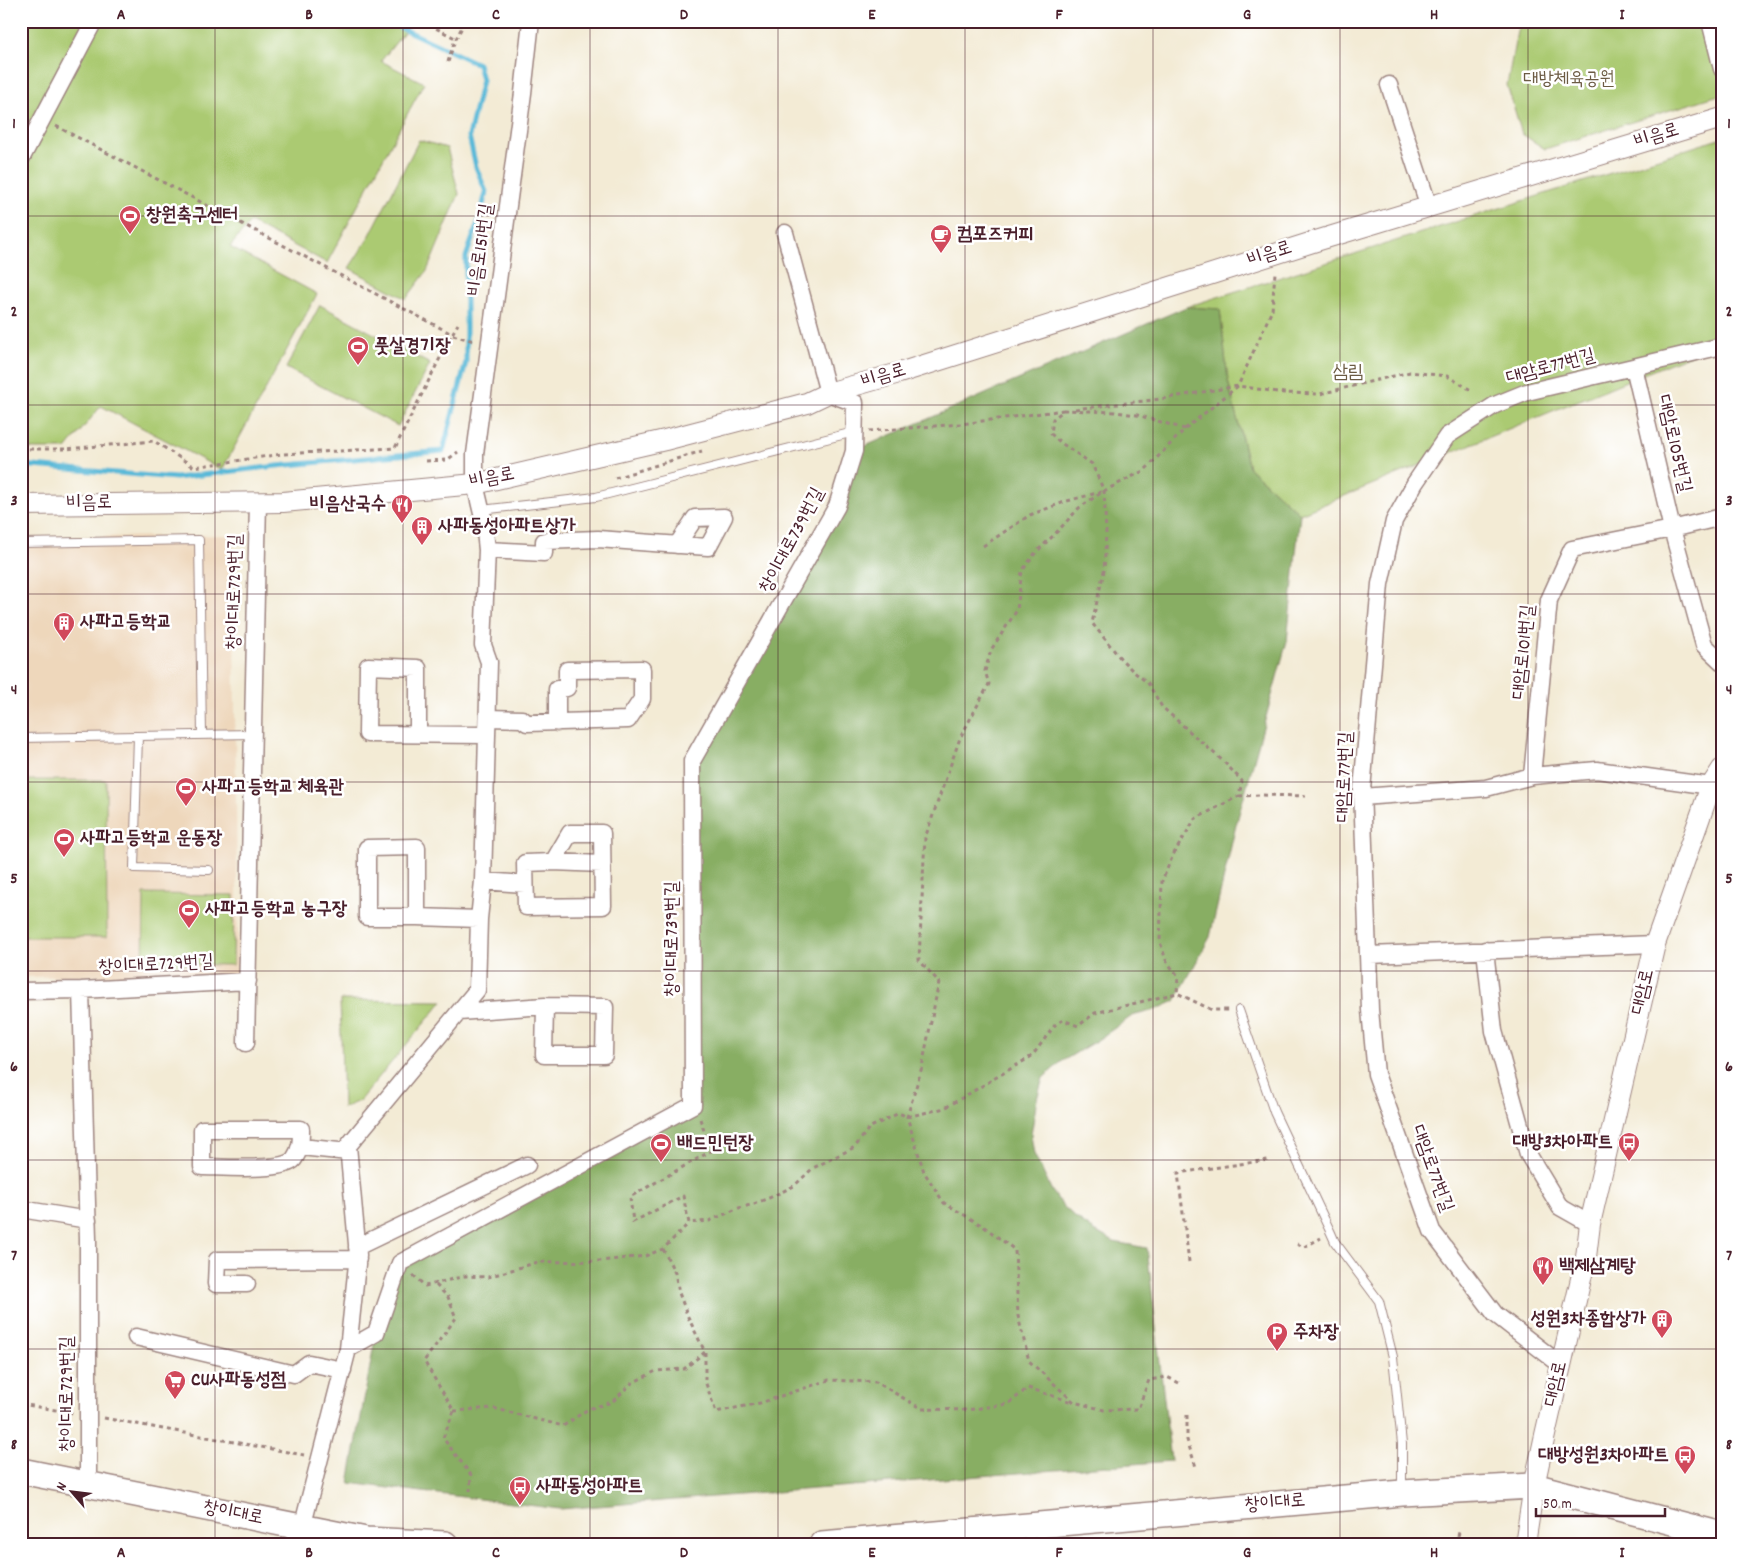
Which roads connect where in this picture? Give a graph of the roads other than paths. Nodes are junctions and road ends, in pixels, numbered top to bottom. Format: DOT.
graph roads {
  1 [pos="94,21"];
  2 [pos="531,21"];
  3 [pos="1710,21"];
  4 [pos="1722,69"];
  5 [pos="1389,85"];
  6 [pos="1722,118"];
  7 [pos="21,159"];
  8 [pos="1429,206"];
  9 [pos="785,232"];
  10 [pos="1722,346"];
  11 [pos="1634,367"];
  12 [pos="828,393"];
  13 [pos="854,432"];
  14 [pos="475,484"];
  15 [pos="258,502"];
  16 [pos="21,505"];
  17 [pos="481,510"];
  18 [pos="1722,517"];
  19 [pos="1672,529"];
  20 [pos="21,543"];
  21 [pos="677,545"];
  22 [pos="487,550"];
  23 [pos="1722,662"];
  24 [pos="488,718"];
  25 [pos="557,723"];
  26 [pos="253,734"];
  27 [pos="418,734"];
  28 [pos="202,735"];
  29 [pos="487,735"];
  30 [pos="138,736"];
  31 [pos="21,738"];
  32 [pos="1722,769"];
  33 [pos="1532,776"];
  34 [pos="1711,786"];
  35 [pos="1362,797"];
  36 [pos="553,862"];
  37 [pos="602,864"];
  38 [pos="209,870"];
  39 [pos="483,882"];
  40 [pos="526,884"];
  41 [pos="417,917"];
  42 [pos="479,919"];
  43 [pos="1655,944"];
  44 [pos="1485,950"];
  45 [pos="1369,955"];
  46 [pos="248,981"];
  47 [pos="81,990"];
  48 [pos="21,991"];
  49 [pos="545,1006"];
  50 [pos="1239,1010"];
  51 [pos="459,1012"];
  52 [pos="246,1043"];
  53 [pos="301,1148"];
  54 [pos="348,1152"];
  55 [pos="527,1165"];
  56 [pos="21,1209"];
  57 [pos="88,1220"];
  58 [pos="1590,1224"];
  59 [pos="358,1253"];
  60 [pos="247,1284"];
  61 [pos="136,1337"];
  62 [pos="348,1349"];
  63 [pos="1561,1365"];
  64 [pos="343,1370"];
  65 [pos="21,1471"];
  66 [pos="88,1484"];
  67 [pos="1534,1486"];
  68 [pos="1402,1493"];
  69 [pos="302,1528"];
  70 [pos="1722,1535"];
  71 [pos="445,1544"];
  72 [pos="822,1544"];
  73 [pos="1525,1544"];
  1 -- 7 [label="street"];
  2 -- 14 [label="street, 비음로151번길"];
  3 -- 4 [label="street"];
  5 -- 8 [label="street"];
  6 -- 8 [label="street, 비음로"];
  8 -- 12 [label="street, 비음로"];
  9 -- 12 [label="street"];
  10 -- 11 [label="street, 대암로77번길"];
  11 -- 19 [label="street, 대암로105번길"];
  11 -- 35 [label="street, 대암로77번길"];
  12 -- 13 [label="street, 창이대로739번길"];
  12 -- 14 [label="street, 비음로"];
  13 -- 17 [label="lane"];
  13 -- 62 [label="street, 창이대로739번길"];
  14 -- 15 [label="street, 비음로"];
  14 -- 17 [label="street, 비음로151번길"];
  15 -- 16 [label="street, 비음로"];
  15 -- 26 [label="street, 창이대로729번길"];
  17 -- 22 [label="street, 비음로151번길"];
  18 -- 19 [label="street"];
  19 -- 23 [label="street, 대암로105번길"];
  19 -- 33 [label="street, 대암로101번길"];
  20 -- 28 [label="lane"];
  21 -- 22 [label="street"];
  22 -- 24 [label="street, 비음로151번길"];
  24 -- 25 [label="street"];
  24 -- 29 [label="street, 비음로151번길"];
  25 -- 25 [label="street"];
  26 -- 28 [label="lane"];
  26 -- 46 [label="street, 창이대로729번길"];
  27 -- 27 [label="street"];
  27 -- 29 [label="street"];
  28 -- 30 [label="lane"];
  29 -- 39 [label="street, 비음로151번길"];
  30 -- 31 [label="lane"];
  30 -- 38 [label="lane"];
  32 -- 34 [label="street, 대암로"];
  33 -- 34 [label="street"];
  33 -- 35 [label="street"];
  34 -- 43 [label="street, 대암로"];
  35 -- 45 [label="street, 대암로77번길"];
  36 -- 37 [label="street"];
  36 -- 37 [label="street"];
  36 -- 40 [label="street"];
  37 -- 40 [label="street"];
  39 -- 40 [label="street"];
  39 -- 42 [label="street, 비음로151번길"];
  41 -- 41 [label="street"];
  41 -- 42 [label="street"];
  42 -- 51 [label="street, 비음로151번길"];
  43 -- 44 [label="street"];
  43 -- 58 [label="street, 대암로"];
  44 -- 45 [label="street"];
  44 -- 58 [label="street"];
  45 -- 63 [label="street, 대암로77번길"];
  46 -- 47 [label="street, 창이대로729번길"];
  46 -- 52 [label="street"];
  47 -- 48 [label="street"];
  47 -- 57 [label="street, 창이대로729번길"];
  49 -- 49 [label="street"];
  49 -- 51 [label="street"];
  50 -- 68 [label="lane"];
  51 -- 54 [label="street, 비음로151번길"];
  53 -- 53 [label="street"];
  53 -- 54 [label="street"];
  54 -- 59 [label="street"];
  55 -- 59 [label="street"];
  56 -- 57 [label="street"];
  57 -- 66 [label="street, 창이대로729번길"];
  58 -- 63 [label="street, 대암로"];
  59 -- 60 [label="street"];
  59 -- 62 [label="street"];
  61 -- 64 [label="street"];
  62 -- 64 [label="street"];
  63 -- 67 [label="street, 대암로"];
  64 -- 69 [label="street"];
  65 -- 66 [label="main road, 창이대로"];
  66 -- 69 [label="main road, 창이대로"];
  67 -- 68 [label="main road, 창이대로"];
  67 -- 70 [label="main road, 창이대로"];
  67 -- 73 [label="street, 대암로"];
  68 -- 72 [label="main road, 창이대로"];
  69 -- 71 [label="main road, 창이대로"];
}
